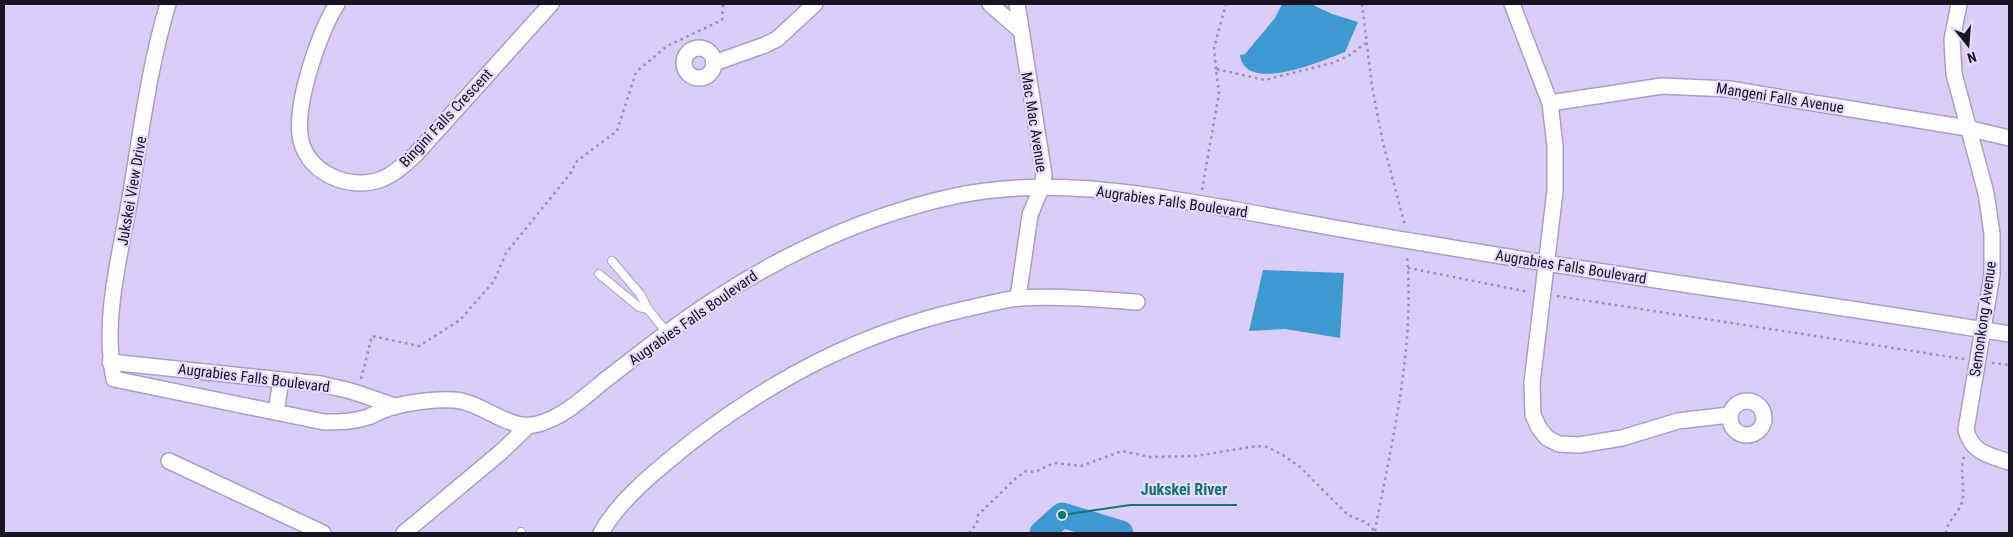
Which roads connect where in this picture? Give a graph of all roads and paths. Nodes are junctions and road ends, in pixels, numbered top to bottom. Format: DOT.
graph roads {
  1 [pos="168,4"];
  2 [pos="337,4"];
  3 [pos="550,4"];
  4 [pos="723,4"];
  5 [pos="815,4"];
  6 [pos="990,4"];
  7 [pos="1017,4"];
  8 [pos="1226,4"];
  9 [pos="1362,4"];
  10 [pos="1366,4"];
  11 [pos="1512,4"];
  12 [pos="1958,4"];
  13 [pos="1020,30"];
  14 [pos="1366,43"];
  15 [pos="714,63"];
  16 [pos="1216,69"];
  17 [pos="1550,102"];
  18 [pos="1967,128"];
  19 [pos="2009,138"];
  20 [pos="1042,186"];
  21 [pos="1199,204"];
  22 [pos="1406,240"];
  23 [pos="612,262"];
  24 [pos="1545,264"];
  25 [pos="1408,268"];
  26 [pos="599,274"];
  27 [pos="1541,294"];
  28 [pos="1018,298"];
  29 [pos="1137,302"];
  30 [pos="648,309"];
  31 [pos="1984,330"];
  32 [pos="667,333"];
  33 [pos="2009,334"];
  34 [pos="1979,361"];
  35 [pos="110,362"];
  36 [pos="2009,365"];
  37 [pos="114,379"];
  38 [pos="281,380"];
  39 [pos="357,394"];
  40 [pos="395,406"];
  41 [pos="276,412"];
  42 [pos="1730,415"];
  43 [pos="528,426"];
  44 [pos="1972,446"];
  45 [pos="169,461"];
  46 [pos="2009,462"];
  47 [pos="1375,532"];
  48 [pos="324,533"];
  49 [pos="404,533"];
  50 [pos="601,533"];
  51 [pos="969,533"];
  52 [pos="1946,533"];
  1 -- 35 [label="street, Jukskei View Drive"];
  2 -- 3 [label="street, Bingini Falls Crescent"];
  4 -- 39 [label="path"];
  5 -- 15 [label="street"];
  6 -- 13 [label="street"];
  7 -- 13 [label="street, Mac Mac Avenue"];
  8 -- 16 [label="path"];
  9 -- 10 [label="path"];
  9 -- 14 [label="path"];
  11 -- 17 [label="street"];
  12 -- 18 [label="street, Semonkong Avenue"];
  13 -- 20 [label="street, Mac Mac Avenue"];
  14 -- 16 [label="path"];
  14 -- 22 [label="path"];
  16 -- 21 [label="path"];
  17 -- 18 [label="street, Mangeni Falls Avenue"];
  17 -- 24 [label="street"];
  18 -- 19 [label="street, Mangeni Falls Avenue"];
  18 -- 31 [label="street, Semonkong Avenue"];
  20 -- 21 [label="street, Augrabies Falls Boulevard"];
  20 -- 28 [label="street, Mac Mac Avenue"];
  20 -- 32 [label="street, Augrabies Falls Boulevard"];
  21 -- 22 [label="street, Augrabies Falls Boulevard"];
  22 -- 24 [label="street, Augrabies Falls Boulevard"];
  22 -- 25 [label="path"];
  23 -- 30 [label="lane"];
  24 -- 27 [label="street"];
  24 -- 31 [label="street, Augrabies Falls Boulevard"];
  25 -- 27 [label="path"];
  25 -- 47 [label="path"];
  26 -- 30 [label="lane"];
  27 -- 34 [label="path"];
  27 -- 42 [label="street"];
  28 -- 29 [label="street"];
  28 -- 50 [label="street"];
  30 -- 32 [label="lane"];
  31 -- 33 [label="street, Augrabies Falls Boulevard"];
  31 -- 34 [label="street, Semonkong Avenue"];
  32 -- 43 [label="street, Augrabies Falls Boulevard"];
  34 -- 36 [label="path"];
  34 -- 44 [label="street, Semonkong Avenue"];
  35 -- 37 [label="street, Jukskei View Drive"];
  35 -- 38 [label="street, Augrabies Falls Boulevard"];
  37 -- 41 [label="street, Augrabies Falls Boulevard"];
  38 -- 39 [label="street, Augrabies Falls Boulevard"];
  38 -- 41 [label="street"];
  39 -- 40 [label="street, Augrabies Falls Boulevard"];
  40 -- 41 [label="street, Augrabies Falls Boulevard"];
  40 -- 43 [label="street, Augrabies Falls Boulevard"];
  43 -- 49 [label="street"];
  44 -- 46 [label="street"];
  44 -- 52 [label="path"];
  45 -- 48 [label="street"];
  47 -- 51 [label="path"];
}
